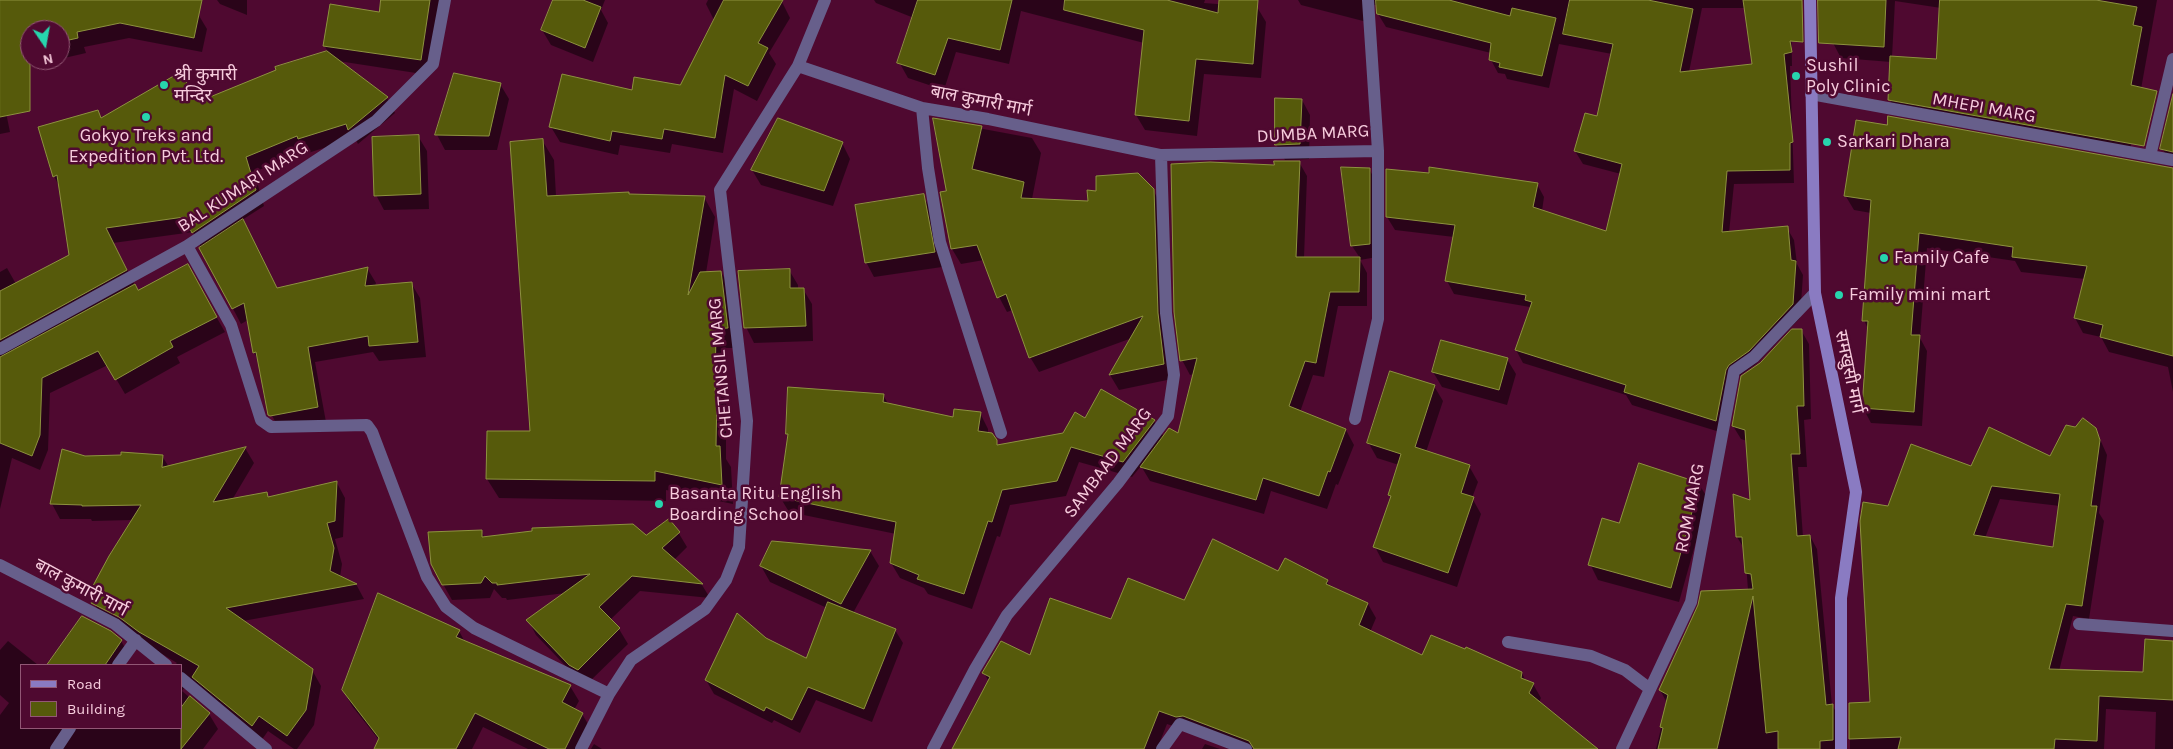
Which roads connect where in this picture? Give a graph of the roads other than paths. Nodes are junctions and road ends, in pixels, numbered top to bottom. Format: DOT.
graph roads {
  1 [pos="445,0"];
  2 [pos="825,0"];
  3 [pos="1368,0"];
  4 [pos="1810,0"];
  5 [pos="2173,59"];
  6 [pos="798,66"];
  7 [pos="1811,94"];
  8 [pos="922,108"];
  9 [pos="1378,151"];
  10 [pos="1162,155"];
  11 [pos="2150,156"];
  12 [pos="2173,160"];
  13 [pos="187,246"];
  14 [pos="1815,294"];
  15 [pos="0,349"];
  16 [pos="1355,419"];
  17 [pos="1001,433"];
  18 [pos="0,565"];
  19 [pos="2079,624"];
  20 [pos="2173,631"];
  21 [pos="136,640"];
  22 [pos="1508,642"];
  23 [pos="119,664"];
  24 [pos="165,664"];
  25 [pos="182,679"];
  26 [pos="1650,688"];
  27 [pos="609,694"];
  28 [pos="69,729"];
  29 [pos="56,749"];
  30 [pos="266,749"];
  31 [pos="581,749"];
  32 [pos="933,749"];
  33 [pos="1162,749"];
  34 [pos="1246,749"];
  35 [pos="1622,749"];
  36 [pos="1841,749"];
  1 -- 13 [label="street, BAL KUMARI MARG"];
  2 -- 6 [label="street"];
  3 -- 9 [label="street, DUMBA MARG"];
  4 -- 7 [label="main road, समखुसी मार्ग"];
  5 -- 11 [label="street"];
  6 -- 8 [label="street, बाल कुमारी मार्ग"];
  6 -- 27 [label="street, CHETANSIL MARG"];
  7 -- 11 [label="street, MHEPI MARG"];
  7 -- 14 [label="main road, समखुसी मार्ग"];
  8 -- 10 [label="street, बाल कुमारी मार्ग"];
  8 -- 17 [label="street"];
  9 -- 10 [label="street, DUMBA MARG"];
  9 -- 16 [label="street"];
  10 -- 32 [label="street, SAMBAAD MARG"];
  11 -- 12 [label="street, MHEPI MARG"];
  13 -- 15 [label="street, BAL KUMARI MARG"];
  13 -- 27 [label="street"];
  14 -- 26 [label="street, ROM MARG"];
  14 -- 36 [label="main road, समखुसी मार्ग"];
  18 -- 21 [label="street, बाल कुमारी मार्ग"];
  19 -- 20 [label="street"];
  21 -- 23 [label="street"];
  21 -- 24 [label="street, बाल कुमारी मार्ग"];
  22 -- 26 [label="street"];
  25 -- 30 [label="street"];
  26 -- 35 [label="street, ROM MARG"];
  27 -- 31 [label="street, CHETANSIL MARG"];
  28 -- 29 [label="street"];
  33 -- 34 [label="street"];
}
